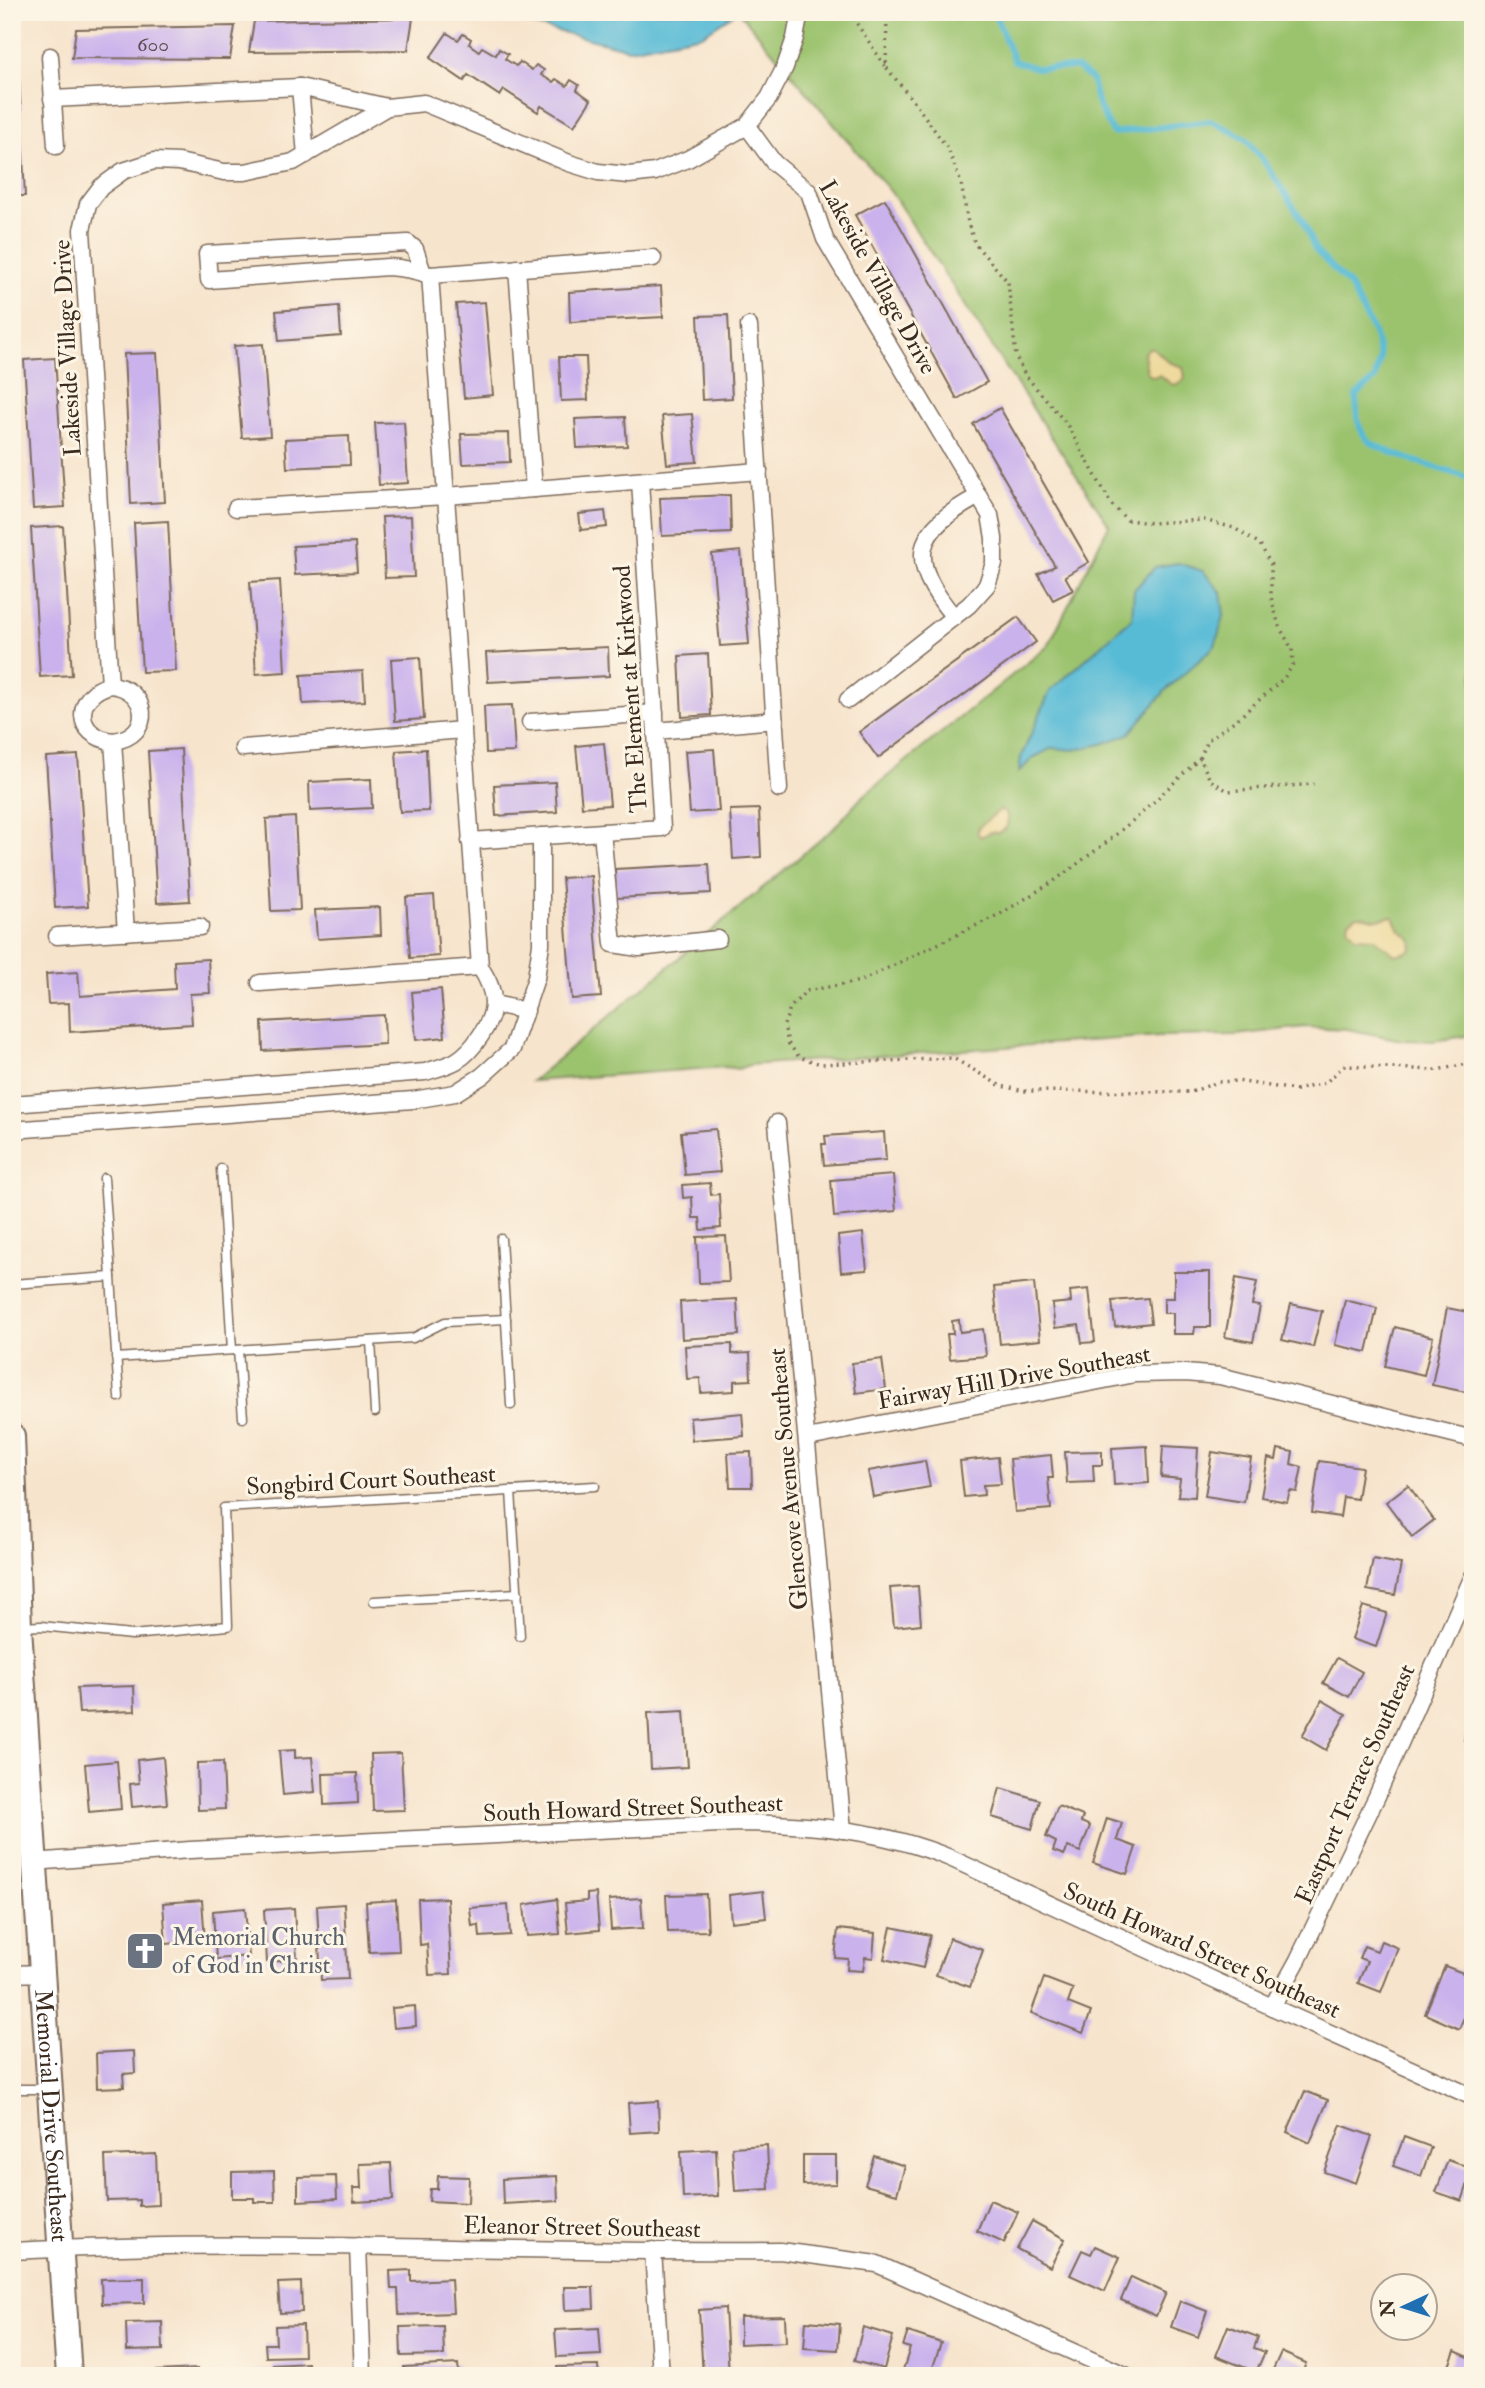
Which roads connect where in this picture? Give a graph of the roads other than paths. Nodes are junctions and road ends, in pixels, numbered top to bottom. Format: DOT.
graph roads {
  1 [pos="800,12"];
  2 [pos="50,56"];
  3 [pos="300,87"];
  4 [pos="52,99"];
  5 [pos="387,107"];
  6 [pos="747,126"];
  7 [pos="56,146"];
  8 [pos="306,155"];
  9 [pos="653,258"];
  10 [pos="517,268"];
  11 [pos="426,274"];
  12 [pos="749,326"];
  13 [pos="759,471"];
  14 [pos="640,481"];
  15 [pos="534,489"];
  16 [pos="446,496"];
  17 [pos="979,496"];
  18 [pos="236,508"];
  19 [pos="954,617"];
  20 [pos="110,685"];
  21 [pos="848,700"];
  22 [pos="655,713"];
  23 [pos="775,720"];
  24 [pos="530,722"];
  25 [pos="463,730"];
  26 [pos="656,731"];
  27 [pos="113,741"];
  28 [pos="243,748"];
  29 [pos="779,789"];
  30 [pos="602,832"];
  31 [pos="541,836"];
  32 [pos="470,841"];
  33 [pos="200,927"];
  34 [pos="125,932"];
  35 [pos="57,936"];
  36 [pos="718,939"];
  37 [pos="480,967"];
  38 [pos="260,983"];
  39 [pos="494,1004"];
  40 [pos="526,1011"];
  41 [pos="12,1104"];
  42 [pos="777,1123"];
  43 [pos="12,1130"];
  44 [pos="221,1169"];
  45 [pos="104,1178"];
  46 [pos="501,1239"];
  47 [pos="111,1277"];
  48 [pos="12,1284"];
  49 [pos="506,1319"];
  50 [pos="371,1341"];
  51 [pos="235,1350"];
  52 [pos="116,1357"];
  53 [pos="119,1397"];
  54 [pos="511,1405"];
  55 [pos="375,1412"];
  56 [pos="243,1418"];
  57 [pos="12,1436"];
  58 [pos="808,1438"];
  59 [pos="1473,1439"];
  60 [pos="13,1468"];
  61 [pos="595,1486"];
  62 [pos="511,1492"];
  63 [pos="1473,1576"];
  64 [pos="518,1593"];
  65 [pos="374,1601"];
  66 [pos="19,1627"];
  67 [pos="520,1636"];
  68 [pos="843,1830"];
  69 [pos="33,1862"];
  70 [pos="42,1973"];
  71 [pos="12,1975"];
  72 [pos="1272,2007"];
  73 [pos="12,2089"];
  74 [pos="49,2089"];
  75 [pos="1473,2097"];
  76 [pos="358,2246"];
  77 [pos="62,2247"];
  78 [pos="12,2250"];
  79 [pos="653,2250"];
  80 [pos="69,2376"];
  81 [pos="363,2376"];
  82 [pos="661,2376"];
  83 [pos="1127,2376"];
  1 -- 6 [label="street, Lakeside Village Drive"];
  2 -- 4 [label="street"];
  3 -- 4 [label="street, Lakeside Village Drive"];
  3 -- 5 [label="street, Lakeside Village Drive"];
  3 -- 8 [label="street"];
  4 -- 7 [label="street"];
  5 -- 6 [label="street, Lakeside Village Drive"];
  5 -- 8 [label="street, Lakeside Village Drive"];
  6 -- 17 [label="street, Lakeside Village Drive"];
  8 -- 20 [label="street, Lakeside Village Drive"];
  9 -- 10 [label="street"];
  10 -- 11 [label="street"];
  10 -- 15 [label="street"];
  11 -- 11 [label="street"];
  11 -- 16 [label="street"];
  12 -- 13 [label="street"];
  13 -- 14 [label="street"];
  13 -- 23 [label="street"];
  14 -- 15 [label="street"];
  14 -- 22 [label="street, The Element at Kirkwood"];
  15 -- 16 [label="street"];
  16 -- 18 [label="street"];
  16 -- 25 [label="street"];
  17 -- 19 [label="street, Lakeside Village Drive"];
  17 -- 19 [label="street"];
  19 -- 21 [label="street, Lakeside Village Drive"];
  20 -- 27 [label="street"];
  20 -- 27 [label="street"];
  22 -- 24 [label="street"];
  22 -- 26 [label="street, The Element at Kirkwood"];
  23 -- 26 [label="street"];
  23 -- 29 [label="street"];
  25 -- 28 [label="street"];
  25 -- 32 [label="street"];
  26 -- 30 [label="street, The Element at Kirkwood"];
  27 -- 34 [label="street"];
  30 -- 31 [label="street, The Element at Kirkwood"];
  30 -- 36 [label="street"];
  31 -- 32 [label="street, The Element at Kirkwood"];
  31 -- 40 [label="street"];
  32 -- 37 [label="street"];
  33 -- 34 [label="street"];
  34 -- 35 [label="street"];
  37 -- 38 [label="street"];
  37 -- 39 [label="street"];
  39 -- 40 [label="street"];
  39 -- 41 [label="street"];
  40 -- 43 [label="street"];
  42 -- 58 [label="street, Glencove Avenue Southeast"];
  44 -- 51 [label="lane"];
  45 -- 47 [label="lane"];
  46 -- 49 [label="lane"];
  47 -- 48 [label="lane"];
  47 -- 52 [label="lane"];
  49 -- 50 [label="lane"];
  49 -- 54 [label="lane"];
  50 -- 51 [label="lane"];
  50 -- 55 [label="lane"];
  51 -- 52 [label="lane"];
  51 -- 56 [label="lane"];
  52 -- 53 [label="lane"];
  57 -- 60 [label="main road, Memorial Drive Southeast"];
  58 -- 59 [label="street, Fairway Hill Drive Southeast"];
  58 -- 68 [label="street, Glencove Avenue Southeast"];
  60 -- 66 [label="main road, Memorial Drive Southeast"];
  61 -- 62 [label="lane, Songbird Court Southeast"];
  62 -- 64 [label="lane"];
  62 -- 66 [label="lane, Songbird Court Southeast"];
  63 -- 72 [label="street, Eastport Terrace Southeast"];
  64 -- 65 [label="lane"];
  64 -- 67 [label="lane"];
  66 -- 69 [label="main road, Memorial Drive Southeast"];
  68 -- 69 [label="street, South Howard Street Southeast"];
  68 -- 72 [label="street, South Howard Street Southeast"];
  69 -- 70 [label="main road, Memorial Drive Southeast"];
  70 -- 71 [label="street"];
  70 -- 74 [label="main road, Memorial Drive Southeast"];
  72 -- 75 [label="street, South Howard Street Southeast"];
  73 -- 74 [label="lane"];
  74 -- 77 [label="main road, Memorial Drive Southeast"];
  76 -- 77 [label="street, Eleanor Street Southeast"];
  76 -- 79 [label="street, Eleanor Street Southeast"];
  76 -- 81 [label="street"];
  77 -- 78 [label="street, Eleanor Street Southeast"];
  77 -- 80 [label="main road, Memorial Drive Southeast"];
  79 -- 82 [label="street"];
  79 -- 83 [label="street, Eleanor Street Southeast"];
}
